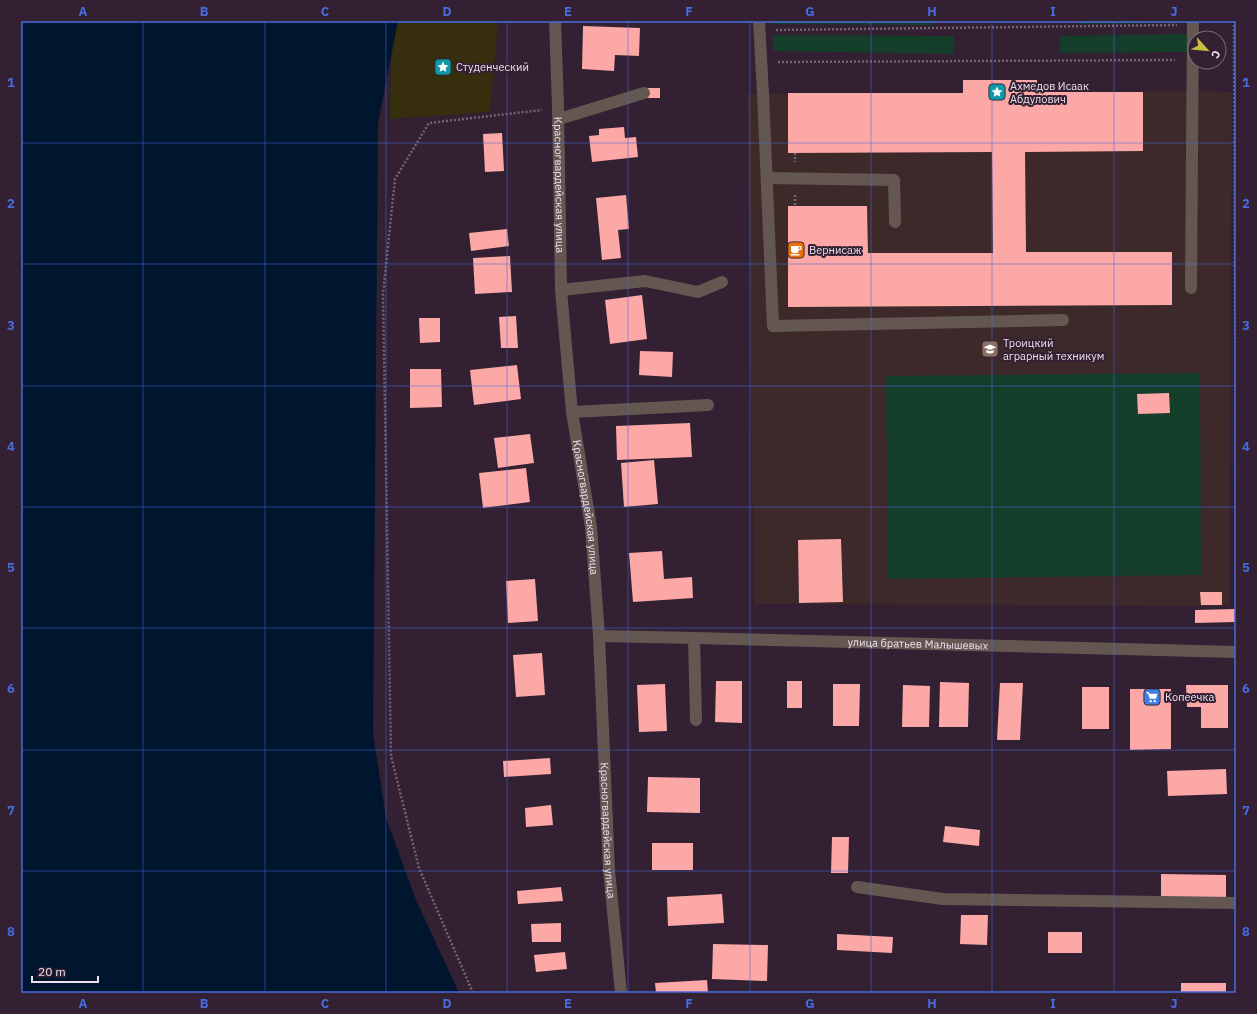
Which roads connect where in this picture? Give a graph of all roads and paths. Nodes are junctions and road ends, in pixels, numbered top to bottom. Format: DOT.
graph roads {
  1 [pos="555,21"];
  2 [pos="1234,21"];
  3 [pos="1193,23"];
  4 [pos="759,26"];
  5 [pos="1187,60"];
  6 [pos="762,62"];
  7 [pos="1193,70"];
  8 [pos="644,93"];
  9 [pos="559,113"];
  10 [pos="767,178"];
  11 [pos="895,222"];
  12 [pos="722,282"];
  13 [pos="1191,288"];
  14 [pos="561,290"];
  15 [pos="1063,320"];
  16 [pos="708,405"];
  17 [pos="572,412"];
  18 [pos="1236,562"];
  19 [pos="599,636"];
  20 [pos="694,638"];
  21 [pos="1236,652"];
  22 [pos="696,720"];
  23 [pos="856,887"];
  24 [pos="1236,903"];
  25 [pos="473,993"];
  26 [pos="621,993"];
  1 -- 9 [label="street, Красногвардейская улица"];
  2 -- 18 [label="path"];
  3 -- 4 [label="path"];
  4 -- 6 [label="street"];
  5 -- 6 [label="path"];
  6 -- 10 [label="street"];
  7 -- 13 [label="street"];
  8 -- 9 [label="street"];
  9 -- 14 [label="street, Красногвардейская улица"];
  9 -- 25 [label="path"];
  10 -- 11 [label="street"];
  10 -- 15 [label="street"];
  12 -- 14 [label="street"];
  14 -- 17 [label="street, Красногвардейская улица"];
  16 -- 17 [label="street"];
  17 -- 19 [label="street, Красногвардейская улица"];
  19 -- 20 [label="street, улица братьев Малышевых"];
  19 -- 26 [label="street, Красногвардейская улица"];
  20 -- 21 [label="street, улица братьев Малышевых"];
  20 -- 22 [label="street"];
  23 -- 24 [label="street"];
}
